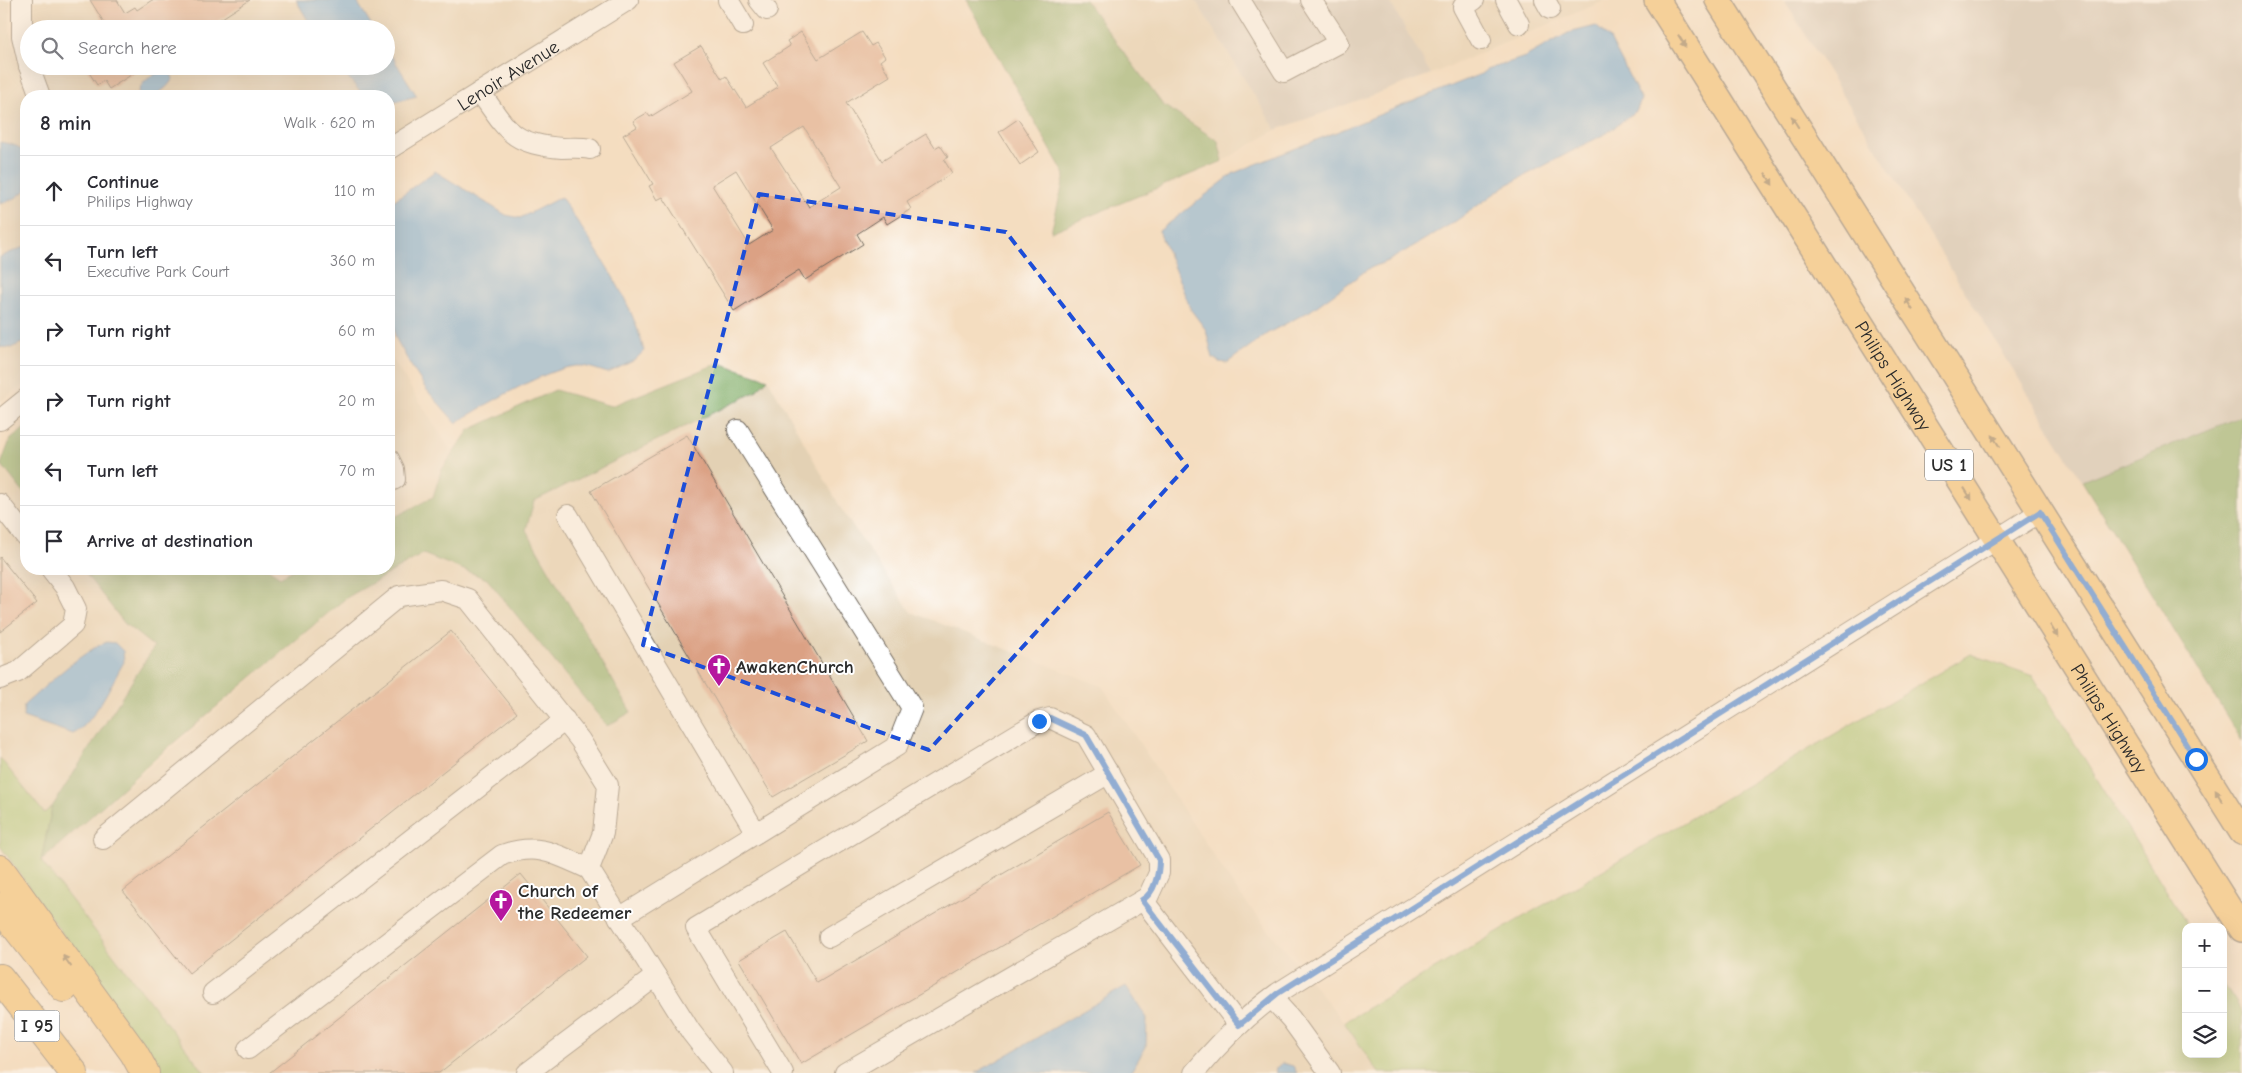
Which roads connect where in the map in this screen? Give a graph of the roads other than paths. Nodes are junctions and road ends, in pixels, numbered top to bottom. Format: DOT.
graph roads {
  1 [pos="628,0"];
  2 [pos="728,0"];
  3 [pos="1240,0"];
  4 [pos="1312,0"];
  5 [pos="1474,0"];
  6 [pos="1506,0"];
  7 [pos="1656,0"];
  8 [pos="1718,0"];
  9 [pos="22,1"];
  10 [pos="22,20"];
  11 [pos="1519,24"];
  12 [pos="743,25"];
  13 [pos="1481,40"];
  14 [pos="32,75"];
  15 [pos="38,90"];
  16 [pos="480,92"];
  17 [pos="395,145"];
  18 [pos="590,149"];
  19 [pos="20,405"];
  20 [pos="0,420"];
  21 [pos="738,430"];
  22 [pos="0,504"];
  23 [pos="2040,512"];
  24 [pos="568,515"];
  25 [pos="20,530"];
  26 [pos="1997,541"];
  27 [pos="56,575"];
  28 [pos="0,679"];
  29 [pos="565,720"];
  30 [pos="1108,773"];
  31 [pos="2242,832"];
  32 [pos="756,833"];
  33 [pos="103,838"];
  34 [pos="0,869"];
  35 [pos="588,869"];
  36 [pos="1142,900"];
  37 [pos="0,907"];
  38 [pos="619,918"];
  39 [pos="2242,929"];
  40 [pos="828,937"];
  41 [pos="656,976"];
  42 [pos="0,978"];
  43 [pos="213,993"];
  44 [pos="1272,998"];
  45 [pos="1239,1025"];
  46 [pos="248,1049"];
  47 [pos="74,1073"];
  48 [pos="132,1073"];
  49 [pos="145,1073"];
  50 [pos="527,1073"];
  51 [pos="723,1073"];
  52 [pos="783,1073"];
  53 [pos="845,1073"];
  54 [pos="1194,1073"];
  55 [pos="1330,1073"];
  1 -- 16 [label="street, Lenoir Avenue"];
  2 -- 12 [label="street"];
  3 -- 4 [label="street"];
  5 -- 13 [label="street"];
  6 -- 11 [label="street"];
  7 -- 26 [label="main road, Philips Highway / US 1, one-way"];
  23 -- 8 [label="main road, US 1, one-way"];
  9 -- 10 [label="street"];
  14 -- 15 [label="street"];
  16 -- 17 [label="street, Lenoir Avenue"];
  16 -- 18 [label="street"];
  19 -- 20 [label="street"];
  21 -- 32 [label="street"];
  22 -- 25 [label="street"];
  23 -- 26 [label="street"];
  31 -- 23 [label="main road, US 1, one-way"];
  24 -- 32 [label="street"];
  26 -- 39 [label="main road, Philips Highway / US 1, one-way"];
  26 -- 44 [label="street"];
  27 -- 28 [label="street"];
  29 -- 33 [label="street"];
  29 -- 35 [label="street"];
  29 -- 43 [label="street"];
  30 -- 36 [label="street"];
  30 -- 40 [label="street"];
  30 -- 52 [label="street"];
  32 -- 38 [label="street"];
  49 -- 34 [label="highway, one-way"];
  35 -- 38 [label="street"];
  35 -- 46 [label="street"];
  36 -- 45 [label="street"];
  36 -- 53 [label="street"];
  37 -- 48 [label="highway"];
  38 -- 41 [label="street"];
  41 -- 50 [label="street"];
  41 -- 51 [label="street"];
  42 -- 47 [label="highway, I 95"];
  44 -- 45 [label="street"];
  44 -- 55 [label="street"];
  45 -- 54 [label="street"];
}
